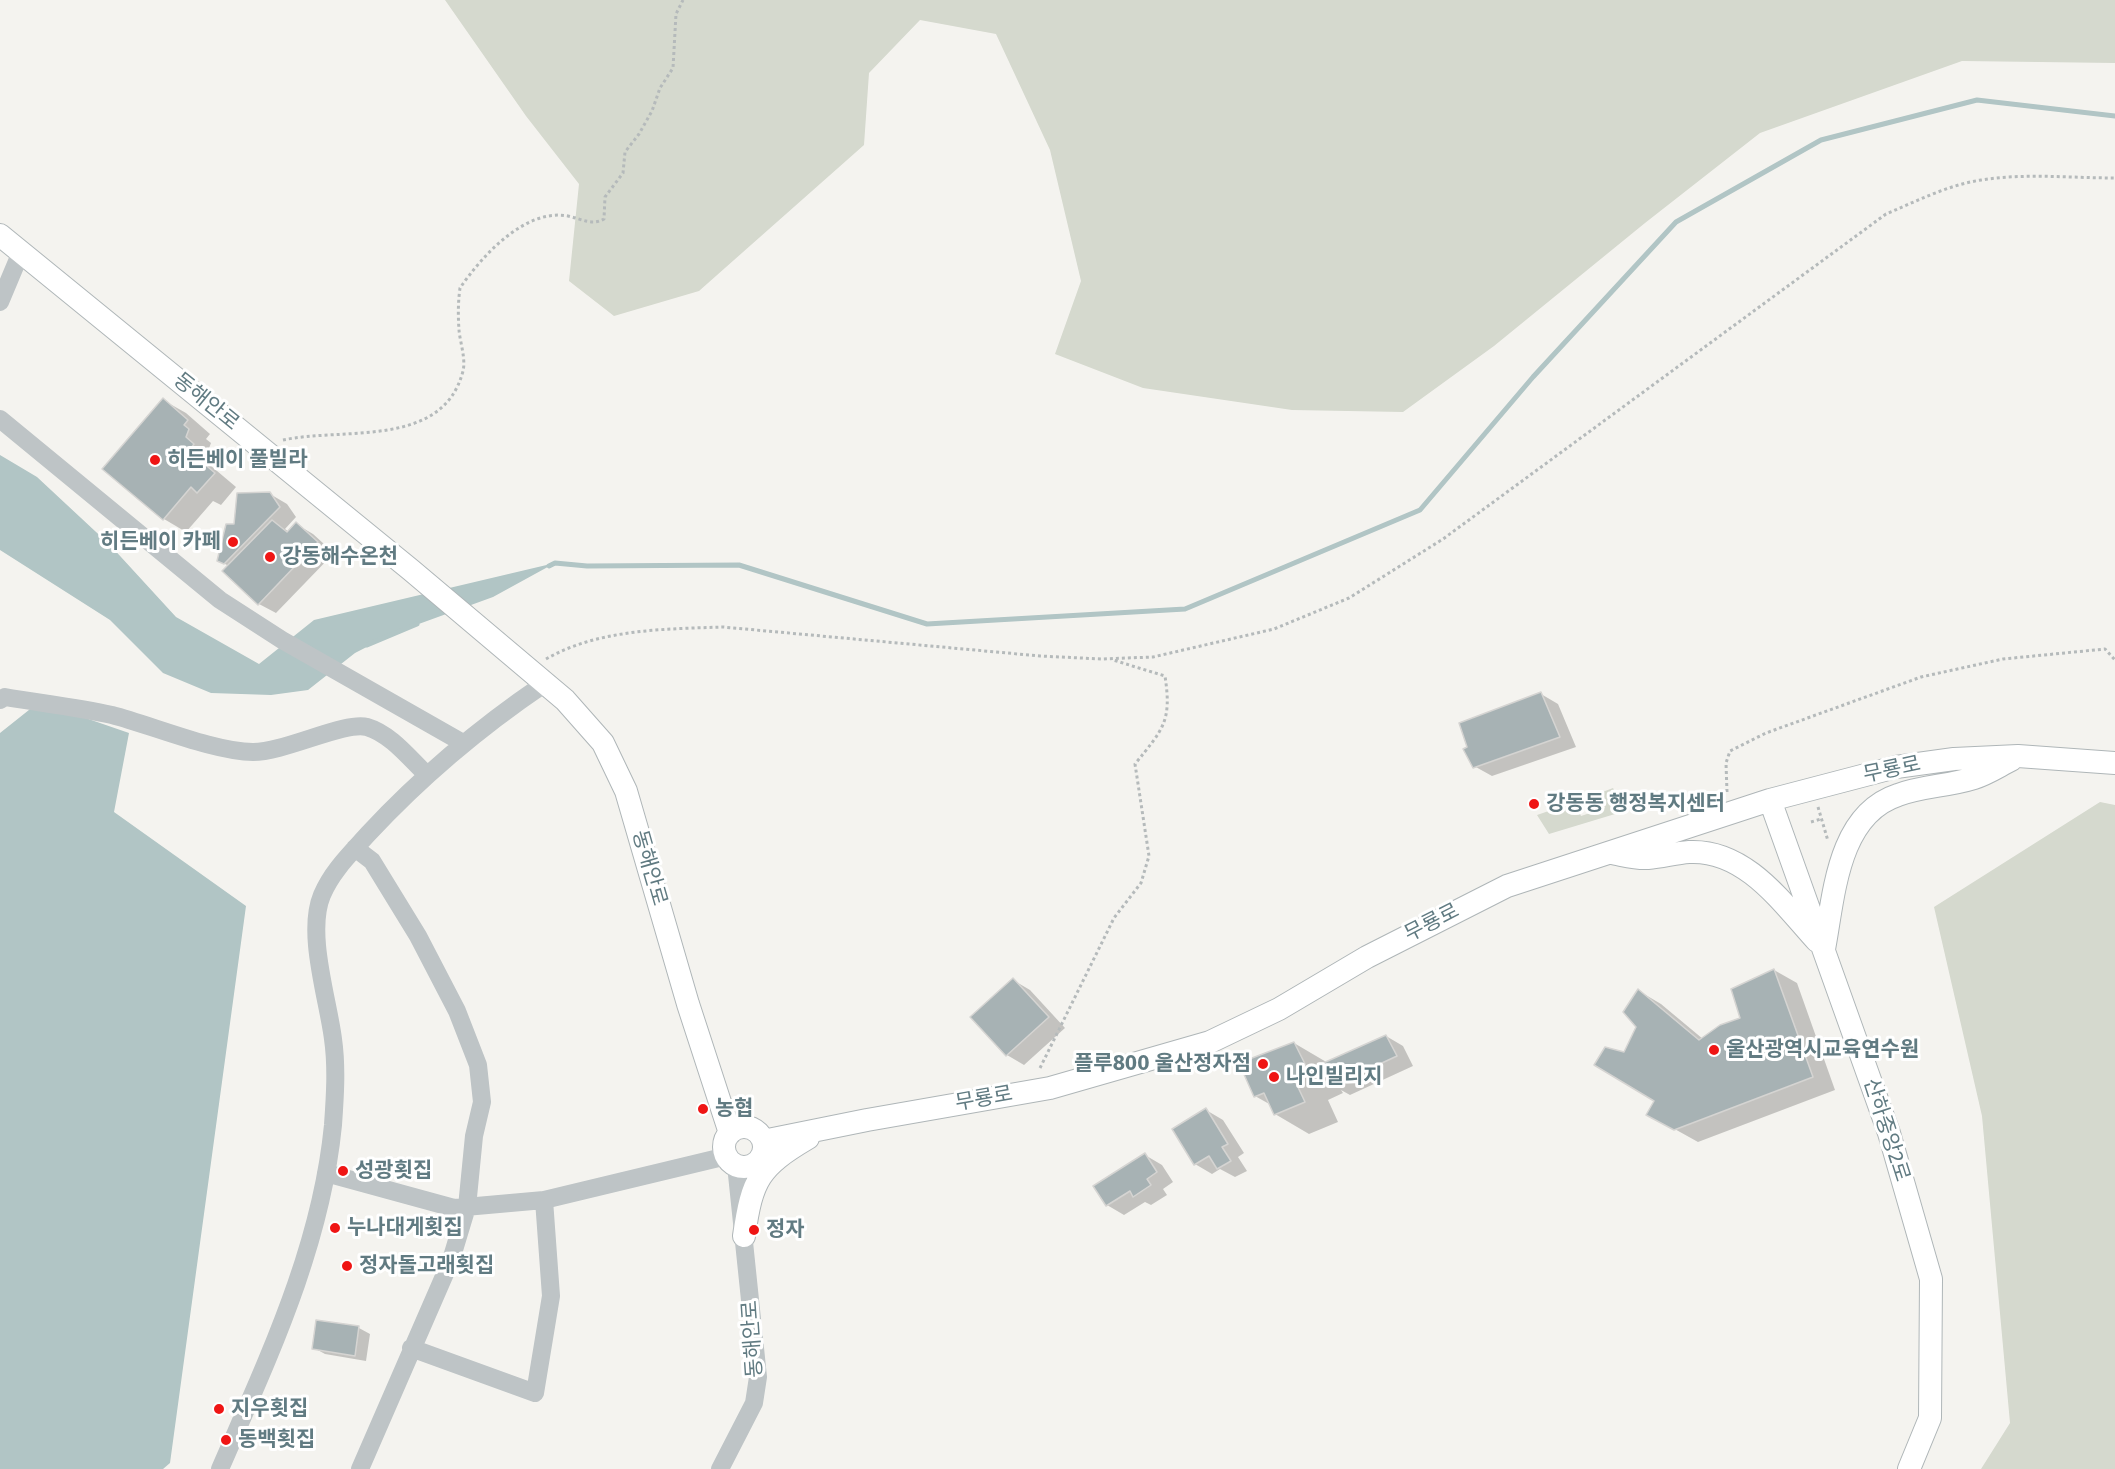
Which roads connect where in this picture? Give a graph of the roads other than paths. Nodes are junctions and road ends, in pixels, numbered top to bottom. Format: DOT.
graph roads {
  1 [pos="0,235"];
  2 [pos="21,252"];
  3 [pos="0,302"];
  4 [pos="0,419"];
  5 [pos="536,677"];
  6 [pos="0,700"];
  7 [pos="463,743"];
  8 [pos="2018,756"];
  9 [pos="2115,763"];
  10 [pos="427,776"];
  11 [pos="1770,800"];
  12 [pos="355,848"];
  13 [pos="1609,852"];
  14 [pos="1824,949"];
  15 [pos="818,1131"];
  16 [pos="730,1133"];
  17 [pos="763,1141"];
  18 [pos="731,1160"];
  19 [pos="326,1173"];
  20 [pos="544,1200"];
  21 [pos="467,1207"];
  22 [pos="744,1236"];
  23 [pos="411,1348"];
  24 [pos="220,1469"];
  25 [pos="360,1469"];
  26 [pos="720,1469"];
  27 [pos="1909,1469"];
  1 -- 2 [label="main road, 동해안로"];
  2 -- 3 [label="street"];
  2 -- 5 [label="main road, 동해안로"];
  4 -- 7 [label="street"];
  5 -- 7 [label="street"];
  5 -- 16 [label="main road, 동해안로"];
  6 -- 10 [label="street"];
  7 -- 10 [label="street"];
  8 -- 9 [label="main road, 무룡로"];
  8 -- 11 [label="main road, 무룡로"];
  8 -- 14 [label="main road"];
  10 -- 12 [label="street"];
  11 -- 13 [label="main road, 무룡로"];
  11 -- 14 [label="main road, 산하중앙2로"];
  12 -- 19 [label="street"];
  12 -- 21 [label="street"];
  13 -- 14 [label="main road"];
  13 -- 15 [label="main road, 무룡로"];
  14 -- 27 [label="main road, 산하중앙2로"];
  15 -- 17 [label="main road, 무룡로"];
  15 -- 22 [label="main road"];
  16 -- 17 [label="main road"];
  16 -- 18 [label="main road"];
  17 -- 18 [label="main road"];
  18 -- 20 [label="street"];
  18 -- 22 [label="street, 동해안로"];
  19 -- 21 [label="street"];
  19 -- 24 [label="street"];
  20 -- 21 [label="street"];
  20 -- 23 [label="street"];
  21 -- 23 [label="street"];
  22 -- 26 [label="street, 동해안로"];
  23 -- 25 [label="street"];
}
